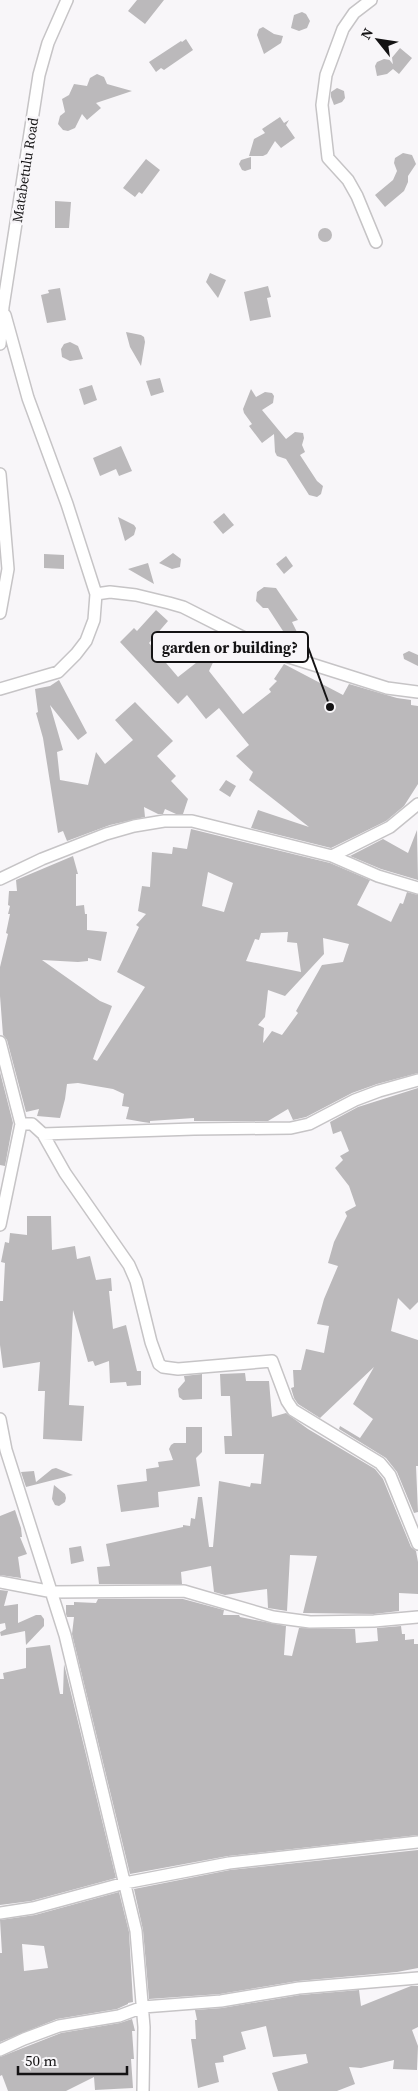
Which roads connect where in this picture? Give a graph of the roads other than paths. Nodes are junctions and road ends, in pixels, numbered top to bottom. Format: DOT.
graph roads {
  1 [pos="67,0"];
  2 [pos="371,0"];
  3 [pos="376,242"];
  4 [pos="3,307"];
  5 [pos="0,344"];
  6 [pos="0,474"];
  7 [pos="96,594"];
  8 [pos="0,613"];
  9 [pos="0,690"];
  10 [pos="418,692"];
  11 [pos="418,804"];
  12 [pos="332,856"];
  13 [pos="0,880"];
  14 [pos="418,888"];
  15 [pos="0,1042"];
  16 [pos="418,1080"];
  17 [pos="21,1124"];
  18 [pos="43,1134"];
  19 [pos="0,1226"];
  20 [pos="0,1419"];
  21 [pos="418,1544"];
  22 [pos="0,1582"];
  23 [pos="52,1592"];
  24 [pos="418,1617"];
  25 [pos="418,1842"];
  26 [pos="125,1883"];
  27 [pos="0,1913"];
  28 [pos="418,1978"];
  29 [pos="143,2006"];
  30 [pos="0,2050"];
  31 [pos="143,2091"];
  1 -- 4 [label="street, Matabetulu Road"];
  2 -- 3 [label="street"];
  4 -- 5 [label="street, Matabetulu Road"];
  4 -- 7 [label="street"];
  6 -- 8 [label="street"];
  7 -- 9 [label="street"];
  7 -- 10 [label="street"];
  11 -- 12 [label="street"];
  12 -- 13 [label="street"];
  12 -- 14 [label="street"];
  15 -- 17 [label="street"];
  16 -- 18 [label="street"];
  17 -- 18 [label="street"];
  17 -- 19 [label="street"];
  18 -- 21 [label="street"];
  20 -- 23 [label="street"];
  22 -- 23 [label="street"];
  23 -- 24 [label="street"];
  23 -- 26 [label="street"];
  25 -- 26 [label="street"];
  26 -- 27 [label="street"];
  26 -- 29 [label="street"];
  28 -- 29 [label="street"];
  29 -- 30 [label="street"];
  29 -- 31 [label="street"];
}
